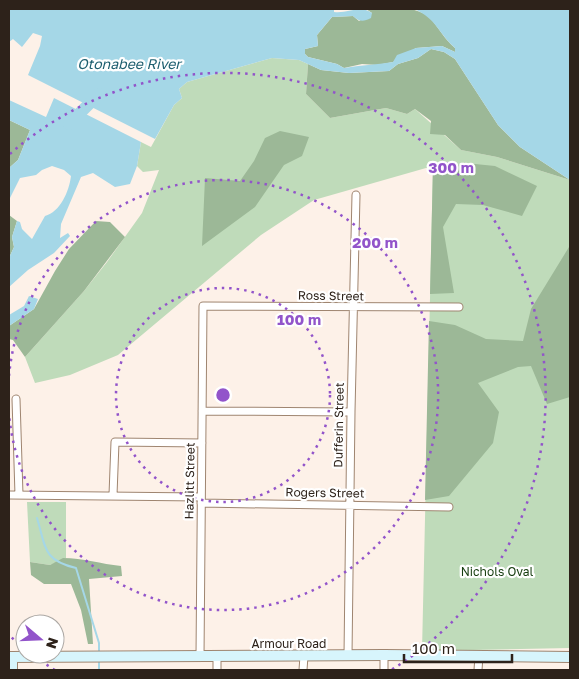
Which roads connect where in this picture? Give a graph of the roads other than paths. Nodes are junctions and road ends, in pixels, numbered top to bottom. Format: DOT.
graph roads {
  1 [pos="356,195"];
  2 [pos="203,306"];
  3 [pos="354,307"];
  4 [pos="459,307"];
  5 [pos="16,399"];
  6 [pos="202,411"];
  7 [pos="351,412"];
  8 [pos="202,443"];
  9 [pos="9,495"];
  10 [pos="19,495"];
  11 [pos="114,496"];
  12 [pos="201,500"];
  13 [pos="350,505"];
  14 [pos="449,507"];
  15 [pos="384,655"];
  16 [pos="304,656"];
  17 [pos="348,656"];
  18 [pos="479,656"];
  19 [pos="10,657"];
  20 [pos="200,657"];
  21 [pos="217,657"];
  22 [pos="570,657"];
  23 [pos="12,670"];
  24 [pos="217,670"];
  25 [pos="303,670"];
  26 [pos="384,670"];
  27 [pos="478,670"];
  1 -- 3 [label="street, Dufferin Street"];
  2 -- 3 [label="street, Ross Street"];
  2 -- 6 [label="street, Hazlitt Street"];
  3 -- 4 [label="street, Ross Street"];
  3 -- 7 [label="street, Dufferin Street"];
  5 -- 10 [label="street"];
  6 -- 7 [label="street"];
  6 -- 8 [label="street, Hazlitt Street"];
  7 -- 13 [label="street, Dufferin Street"];
  8 -- 11 [label="street"];
  8 -- 12 [label="street, Hazlitt Street"];
  9 -- 10 [label="street, Rogers Street"];
  10 -- 11 [label="street, Rogers Street"];
  11 -- 12 [label="street, Rogers Street"];
  12 -- 13 [label="street, Rogers Street"];
  12 -- 20 [label="street, Hazlitt Street"];
  13 -- 14 [label="street, Rogers Street"];
  13 -- 17 [label="street, Dufferin Street"];
  15 -- 17 [label="main road, Armour Road"];
  15 -- 18 [label="main road, Armour Road"];
  15 -- 26 [label="street"];
  16 -- 17 [label="main road, Armour Road"];
  16 -- 21 [label="main road, Armour Road"];
  16 -- 25 [label="street"];
  18 -- 22 [label="main road, Armour Road"];
  18 -- 27 [label="street"];
  19 -- 20 [label="main road, Armour Road"];
  19 -- 23 [label="main road"];
  20 -- 21 [label="main road, Armour Road"];
  21 -- 24 [label="street"];
}
